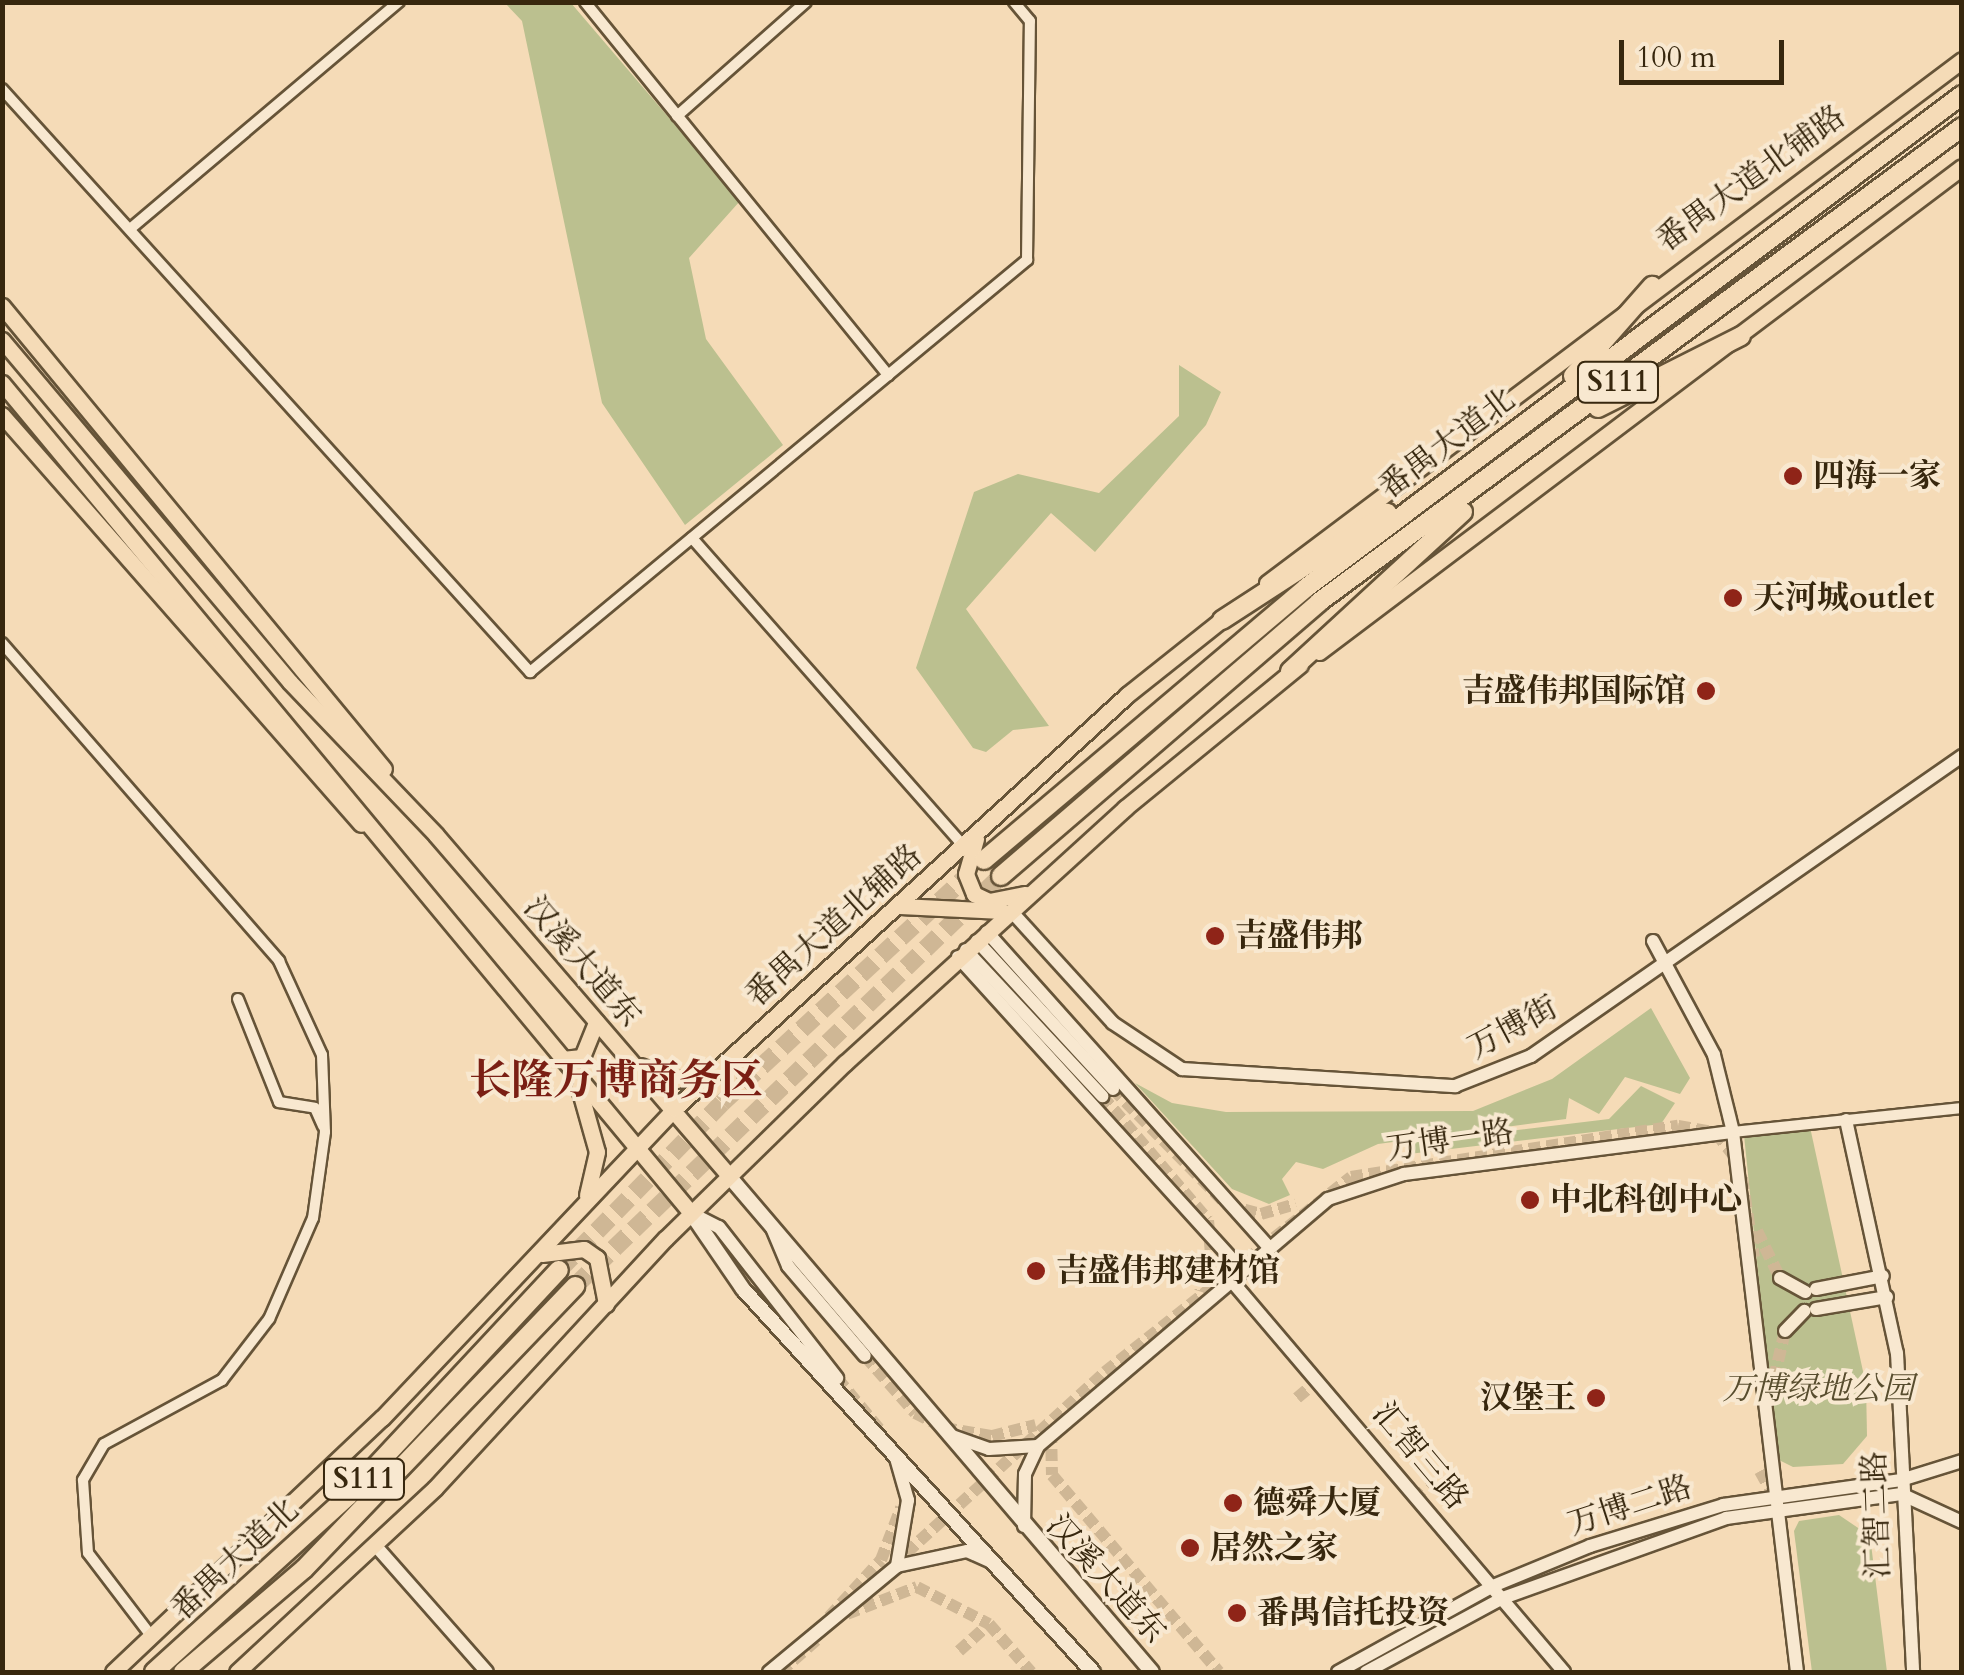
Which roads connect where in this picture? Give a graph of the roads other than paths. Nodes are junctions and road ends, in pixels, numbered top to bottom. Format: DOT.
graph roads {
  1 [pos="399,2"];
  2 [pos="585,2"];
  3 [pos="806,2"];
  4 [pos="1014,2"];
  5 [pos="1962,49"];
  6 [pos="1962,60"];
  7 [pos="1932,81"];
  8 [pos="2,88"];
  9 [pos="1961,95"];
  10 [pos="677,116"];
  11 [pos="1962,127"];
  12 [pos="1962,167"];
  13 [pos="130,229"];
  14 [pos="1652,286"];
  15 [pos="2,306"];
  16 [pos="1741,336"];
  17 [pos="2,340"];
  18 [pos="888,375"];
  19 [pos="2,383"];
  20 [pos="1548,406"];
  21 [pos="2,415"];
  22 [pos="1562,426"];
  23 [pos="1482,456"];
  24 [pos="1510,467"];
  25 [pos="692,538"];
  26 [pos="1222,620"];
  27 [pos="2,642"];
  28 [pos="1290,671"];
  29 [pos="1962,756"];
  30 [pos="980,831"];
  31 [pos="436,835"];
  32 [pos="964,846"];
  33 [pos="386,848"];
  34 [pos="984,860"];
  35 [pos="1000,876"];
  36 [pos="1032,893"];
  37 [pos="900,906"];
  38 [pos="1012,911"];
  39 [pos="1653,941"];
  40 [pos="972,945"];
  41 [pos="1665,964"];
  42 [pos="238,999"];
  43 [pos="596,1022"];
  44 [pos="562,1059"];
  45 [pos="630,1060"];
  46 [pos="720,1067"];
  47 [pos="573,1075"];
  48 [pos="1108,1092"];
  49 [pos="1962,1108"];
  50 [pos="674,1110"];
  51 [pos="1846,1120"];
  52 [pos="325,1132"];
  53 [pos="1733,1132"];
  54 [pos="636,1148"];
  55 [pos="728,1175"];
  56 [pos="578,1213"];
  57 [pos="691,1213"];
  58 [pos="770,1221"];
  59 [pos="1268,1245"];
  60 [pos="542,1254"];
  61 [pos="560,1270"];
  62 [pos="1236,1274"];
  63 [pos="1884,1276"];
  64 [pos="1780,1278"];
  65 [pos="575,1286"];
  66 [pos="1888,1297"];
  67 [pos="606,1304"];
  68 [pos="1784,1331"];
  69 [pos="865,1356"];
  70 [pos="837,1378"];
  71 [pos="949,1434"];
  72 [pos="1038,1446"];
  73 [pos="896,1458"];
  74 [pos="1962,1461"];
  75 [pos="1901,1487"];
  76 [pos="1780,1501"];
  77 [pos="1962,1522"];
  78 [pos="1025,1530"];
  79 [pos="375,1545"];
  80 [pos="994,1563"];
  81 [pos="897,1566"];
  82 [pos="1493,1586"];
  83 [pos="1503,1598"];
  84 [pos="152,1636"];
  85 [pos="113,1672"];
  86 [pos="154,1672"];
  87 [pos="182,1672"];
  88 [pos="237,1672"];
  89 [pos="488,1672"];
  90 [pos="769,1672"];
  91 [pos="1093,1672"];
  92 [pos="1152,1672"];
  93 [pos="1338,1672"];
  94 [pos="1366,1672"];
  95 [pos="1564,1672"];
  96 [pos="1797,1672"];
  97 [pos="1913,1672"];
  1 -- 13 [label="street"];
  2 -- 10 [label="street"];
  3 -- 10 [label="street"];
  4 -- 18 [label="street"];
  5 -- 7 [label="main road"];
  6 -- 7 [label="main road"];
  7 -- 14 [label="main road, 番禺大道北铺路"];
  8 -- 13 [label="street"];
  9 -- 20 [label="highway, 番禺大道北 / S111"];
  10 -- 18 [label="street"];
  11 -- 22 [label="highway, 番禺大道北 / S111"];
  12 -- 16 [label="main road"];
  13 -- 25 [label="street"];
  14 -- 20 [label="highway"];
  14 -- 26 [label="main road, 番禺大道北辅路"];
  15 -- 31 [label="main road"];
  16 -- 22 [label="highway"];
  16 -- 28 [label="main road"];
  17 -- 31 [label="main road, 汉溪大道东"];
  18 -- 25 [label="street"];
  19 -- 33 [label="main road"];
  20 -- 23 [label="highway, 番禺大道北 / S111"];
  21 -- 33 [label="main road"];
  22 -- 24 [label="highway, 番禺大道北 / S111"];
  23 -- 26 [label="highway"];
  23 -- 34 [label="highway, 番禺大道北 / S111"];
  24 -- 28 [label="highway"];
  24 -- 35 [label="highway, 番禺大道北 / S111"];
  25 -- 32 [label="street"];
  26 -- 30 [label="main road, 番禺大道北辅路"];
  27 -- 52 [label="street"];
  28 -- 36 [label="main road"];
  29 -- 41 [label="street, 万博街"];
  30 -- 32 [label="main road, 番禺大道北辅路"];
  30 -- 36 [label="main road"];
  31 -- 43 [label="main road, 汉溪大道东"];
  32 -- 37 [label="main road, 番禺大道北辅路"];
  33 -- 44 [label="main road"];
  36 -- 38 [label="main road"];
  37 -- 38 [label="main road"];
  37 -- 46 [label="main road, 番禺大道北辅路"];
  38 -- 40 [label="main road"];
  38 -- 41 [label="street, 万博街"];
  39 -- 41 [label="street"];
  40 -- 48 [label="street"];
  40 -- 55 [label="main road"];
  40 -- 59 [label="street"];
  40 -- 62 [label="street, 汇智三路"];
  41 -- 53 [label="street"];
  42 -- 52 [label="street"];
  43 -- 44 [label="main road"];
  43 -- 45 [label="main road, 汉溪大道东"];
  44 -- 47 [label="main road"];
  45 -- 46 [label="main road"];
  45 -- 50 [label="main road, 汉溪大道东"];
  46 -- 50 [label="main road, 番禺大道北辅路"];
  47 -- 54 [label="main road"];
  47 -- 56 [label="main road"];
  49 -- 51 [label="street, 万博一路"];
  50 -- 54 [label="main road, 番禺大道北辅路"];
  50 -- 55 [label="main road, 汉溪大道东"];
  51 -- 53 [label="street, 万博一路"];
  51 -- 63 [label="street, 汇智二路"];
  52 -- 84 [label="street"];
  53 -- 59 [label="street, 万博一路"];
  53 -- 76 [label="street"];
  54 -- 56 [label="main road, 番禺大道北辅路"];
  54 -- 57 [label="main road"];
  55 -- 57 [label="main road"];
  55 -- 58 [label="main road, 汉溪大道东"];
  56 -- 60 [label="main road, 番禺大道北辅路"];
  57 -- 67 [label="main road"];
  57 -- 70 [label="street"];
  57 -- 73 [label="main road"];
  58 -- 69 [label="street"];
  58 -- 71 [label="main road, 汉溪大道东"];
  59 -- 62 [label="street, 万博一路"];
  60 -- 67 [label="main road"];
  60 -- 84 [label="main road, 番禺大道北辅路"];
  61 -- 86 [label="highway, 番禺大道北 / S111"];
  62 -- 72 [label="street, 万博一路"];
  62 -- 82 [label="street, 汇智三路"];
  63 -- 64 [label="street"];
  63 -- 66 [label="street, 汇智二路"];
  65 -- 87 [label="highway, 番禺大道北 / S111"];
  66 -- 68 [label="street"];
  66 -- 75 [label="street, 汇智二路"];
  67 -- 79 [label="main road"];
  71 -- 72 [label="street"];
  71 -- 78 [label="main road, 汉溪大道东"];
  72 -- 78 [label="street"];
  73 -- 80 [label="main road"];
  73 -- 81 [label="street"];
  74 -- 75 [label="street, 万博二路"];
  75 -- 76 [label="street, 万博二路"];
  75 -- 77 [label="street"];
  75 -- 97 [label="street, 汇智二路"];
  76 -- 82 [label="street, 万博二路"];
  76 -- 83 [label="street, 万博二路"];
  76 -- 96 [label="street"];
  78 -- 92 [label="main road, 汉溪大道东"];
  79 -- 88 [label="main road"];
  79 -- 89 [label="street"];
  80 -- 81 [label="street"];
  80 -- 91 [label="main road"];
  81 -- 90 [label="street"];
  82 -- 83 [label="street, 汇智三路"];
  82 -- 93 [label="street, 万博二路"];
  83 -- 94 [label="street, 万博二路"];
  83 -- 95 [label="street, 汇智三路"];
  84 -- 85 [label="main road, 番禺大道北辅路"];
}
